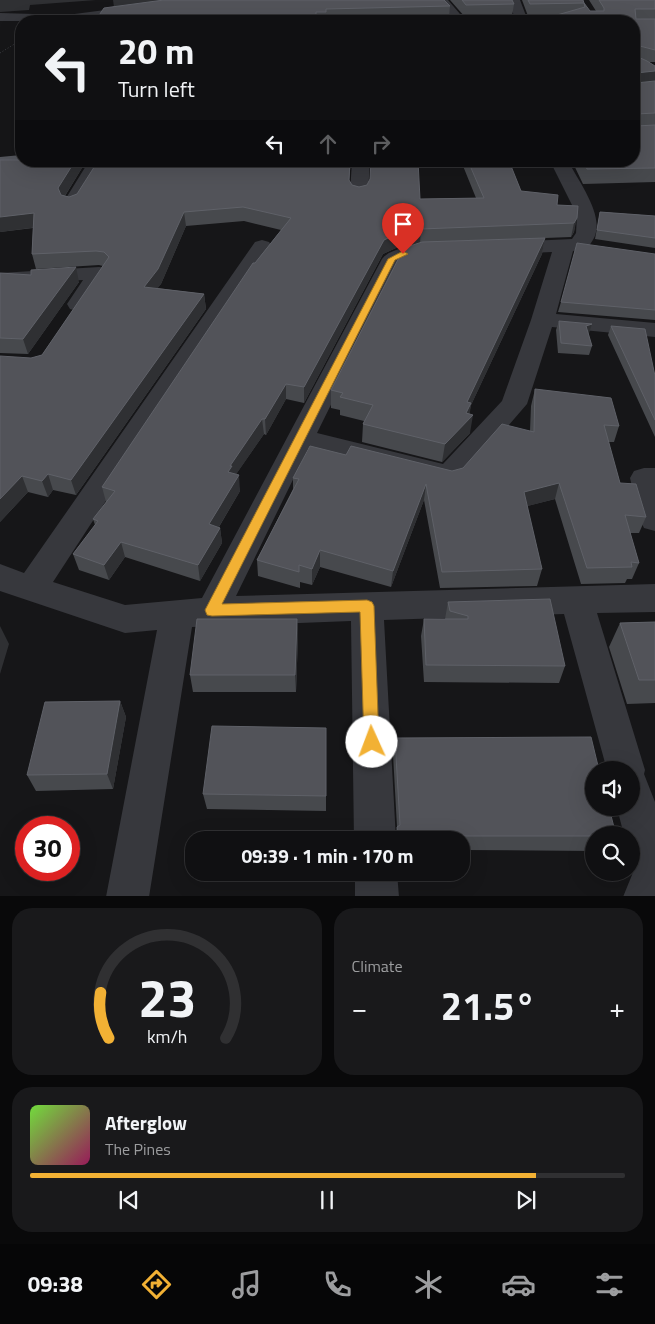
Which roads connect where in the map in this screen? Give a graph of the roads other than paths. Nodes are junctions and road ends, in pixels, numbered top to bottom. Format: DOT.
graph roads {
  1 [pos="208,0"];
  2 [pos="442,0"];
  3 [pos="514,0"];
  4 [pos="97,15"];
  5 [pos="455,15"];
  6 [pos="520,15"];
  7 [pos="0,17"];
  8 [pos="15,17"];
  9 [pos="15,161"];
  10 [pos="0,162"];
  11 [pos="94,167"];
  12 [pos="361,167"];
  13 [pos="562,167"];
  14 [pos="360,193"];
  15 [pos="72,203"];
  16 [pos="262,246"];
  17 [pos="580,246"];
  18 [pos="486,249"];
  19 [pos="458,250"];
  20 [pos="0,279"];
  21 [pos="67,319"];
  22 [pos="543,320"];
  23 [pos="655,330"];
  24 [pos="300,438"];
  25 [pos="655,478"];
  26 [pos="655,520"];
  27 [pos="0,577"];
  28 [pos="31,589"];
  29 [pos="655,598"];
  30 [pos="577,600"];
  31 [pos="367,606"];
  32 [pos="194,612"];
  33 [pos="623,761"];
  34 [pos="639,816"];
  35 [pos="375,831"];
  36 [pos="655,871"];
  37 [pos="376,881"];
  38 [pos="128,896"];
  39 [pos="377,896"];
  40 [pos="644,896"];
  1 -- 4 [label="street"];
  2 -- 5 [label="street"];
  3 -- 6 [label="street"];
  7 -- 8 [label="street"];
  9 -- 10 [label="main road"];
  11 -- 15 [label="street"];
  12 -- 14 [label="street"];
  13 -- 17 [label="street"];
  16 -- 28 [label="street"];
  17 -- 18 [label="street"];
  17 -- 22 [label="street"];
  19 -- 24 [label="street"];
  20 -- 21 [label="street"];
  22 -- 23 [label="street"];
  22 -- 24 [label="street"];
  24 -- 32 [label="street"];
  25 -- 26 [label="street"];
  27 -- 28 [label="street"];
  28 -- 32 [label="street"];
  29 -- 30 [label="street"];
  30 -- 31 [label="street"];
  30 -- 33 [label="street"];
  31 -- 32 [label="street"];
  31 -- 35 [label="street"];
  32 -- 38 [label="street"];
  34 -- 36 [label="street"];
  36 -- 40 [label="street"];
  37 -- 39 [label="street"];
}
